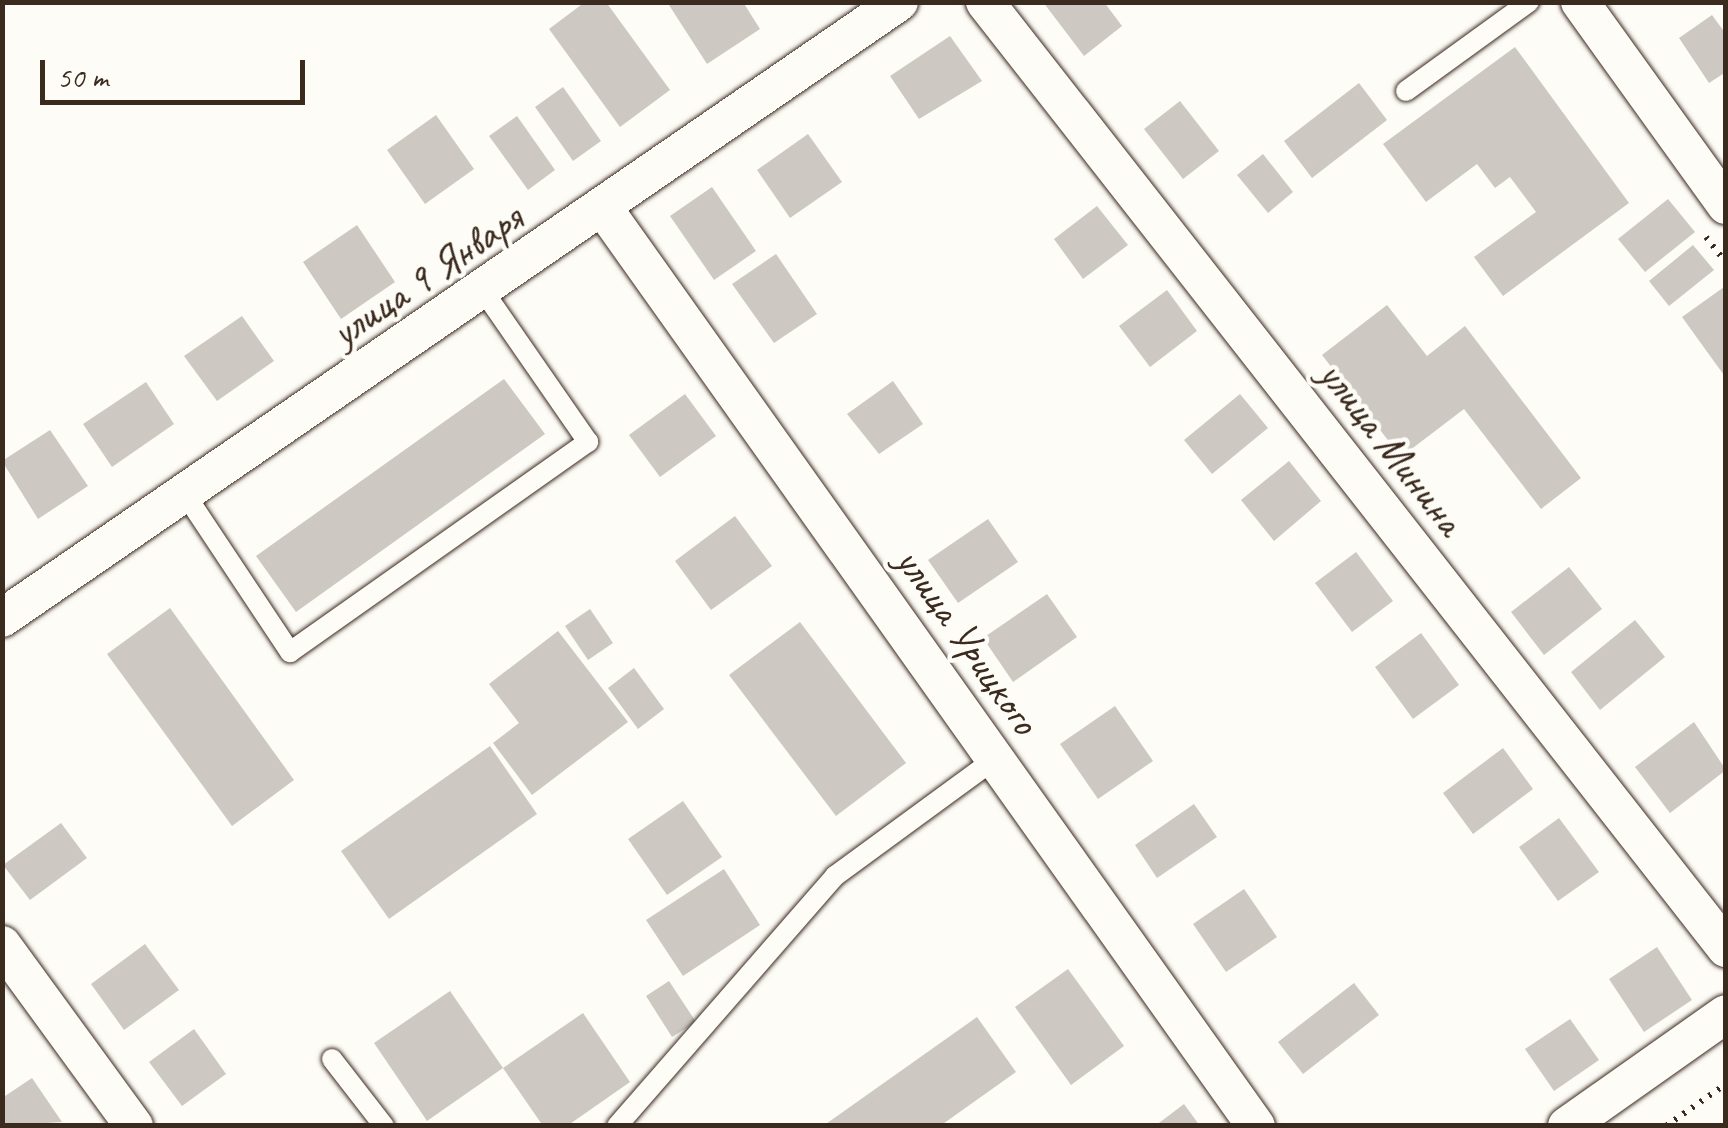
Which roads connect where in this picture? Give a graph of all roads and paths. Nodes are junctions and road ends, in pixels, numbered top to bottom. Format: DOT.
graph roads {
  1 [pos="899,2"];
  2 [pos="985,2"];
  3 [pos="1529,2"];
  4 [pos="1580,2"];
  5 [pos="1406,91"];
  6 [pos="1726,205"];
  7 [pos="604,209"];
  8 [pos="484,292"];
  9 [pos="186,494"];
  10 [pos="2,618"];
  11 [pos="995,759"];
  12 [pos="2,944"];
  13 [pos="1726,948"];
  14 [pos="1726,1014"];
  15 [pos="332,1059"];
  16 [pos="1726,1084"];
  17 [pos="134,1126"];
  18 [pos="384,1126"];
  19 [pos="617,1126"];
  20 [pos="1256,1126"];
  21 [pos="1567,1126"];
  22 [pos="1666,1126"];
  1 -- 7 [label="street, улица 9 Января"];
  2 -- 13 [label="street, улица Минина"];
  3 -- 5 [label="lane"];
  4 -- 6 [label="street"];
  7 -- 8 [label="street, улица 9 Января"];
  7 -- 11 [label="street, улица Урицкого"];
  8 -- 9 [label="street, улица 9 Января"];
  8 -- 9 [label="lane"];
  9 -- 10 [label="street, улица 9 Января"];
  11 -- 19 [label="lane"];
  11 -- 20 [label="street, улица Урицкого"];
  12 -- 17 [label="street"];
  14 -- 21 [label="street"];
  15 -- 18 [label="lane"];
  16 -- 22 [label="path"];
}
